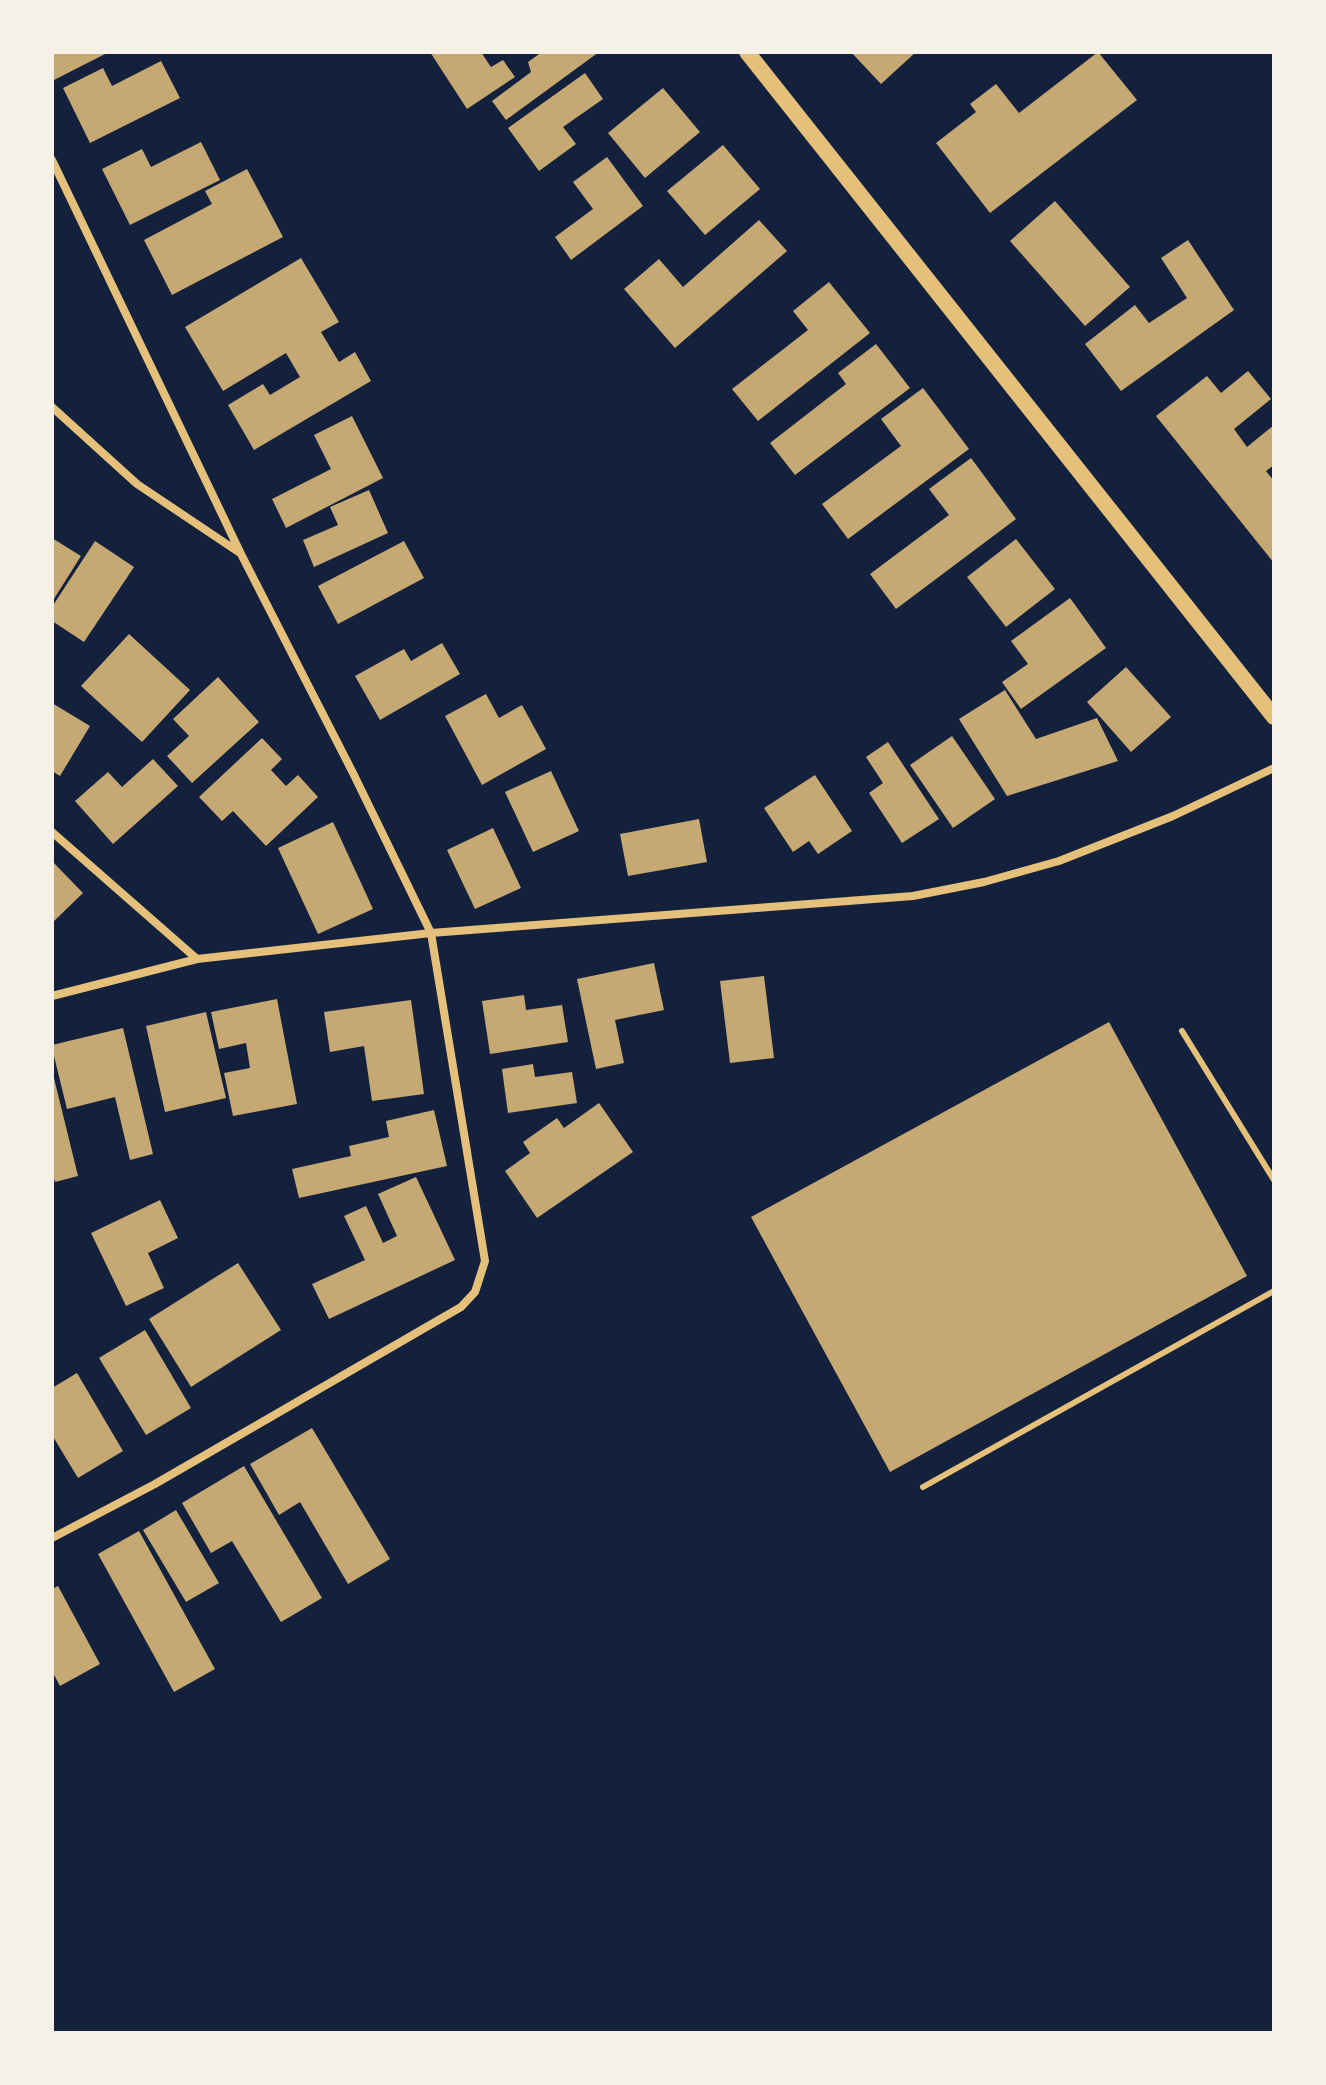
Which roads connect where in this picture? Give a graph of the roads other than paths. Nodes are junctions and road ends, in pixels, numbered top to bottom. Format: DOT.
graph roads {
  1 [pos="747,52"];
  2 [pos="52,160"];
  3 [pos="52,407"];
  4 [pos="241,554"];
  5 [pos="1274,717"];
  6 [pos="1274,768"];
  7 [pos="52,832"];
  8 [pos="431,933"];
  9 [pos="197,959"];
  10 [pos="52,996"];
  11 [pos="1182,1031"];
  12 [pos="1274,1180"];
  13 [pos="1274,1291"];
  14 [pos="923,1487"];
  15 [pos="52,1538"];
  1 -- 5 [label="main road"];
  2 -- 4 [label="street"];
  3 -- 4 [label="street"];
  4 -- 8 [label="street"];
  6 -- 8 [label="street"];
  7 -- 9 [label="street"];
  8 -- 9 [label="street"];
  8 -- 15 [label="street"];
  9 -- 10 [label="street"];
  11 -- 12 [label="lane"];
  13 -- 14 [label="lane"];
}
